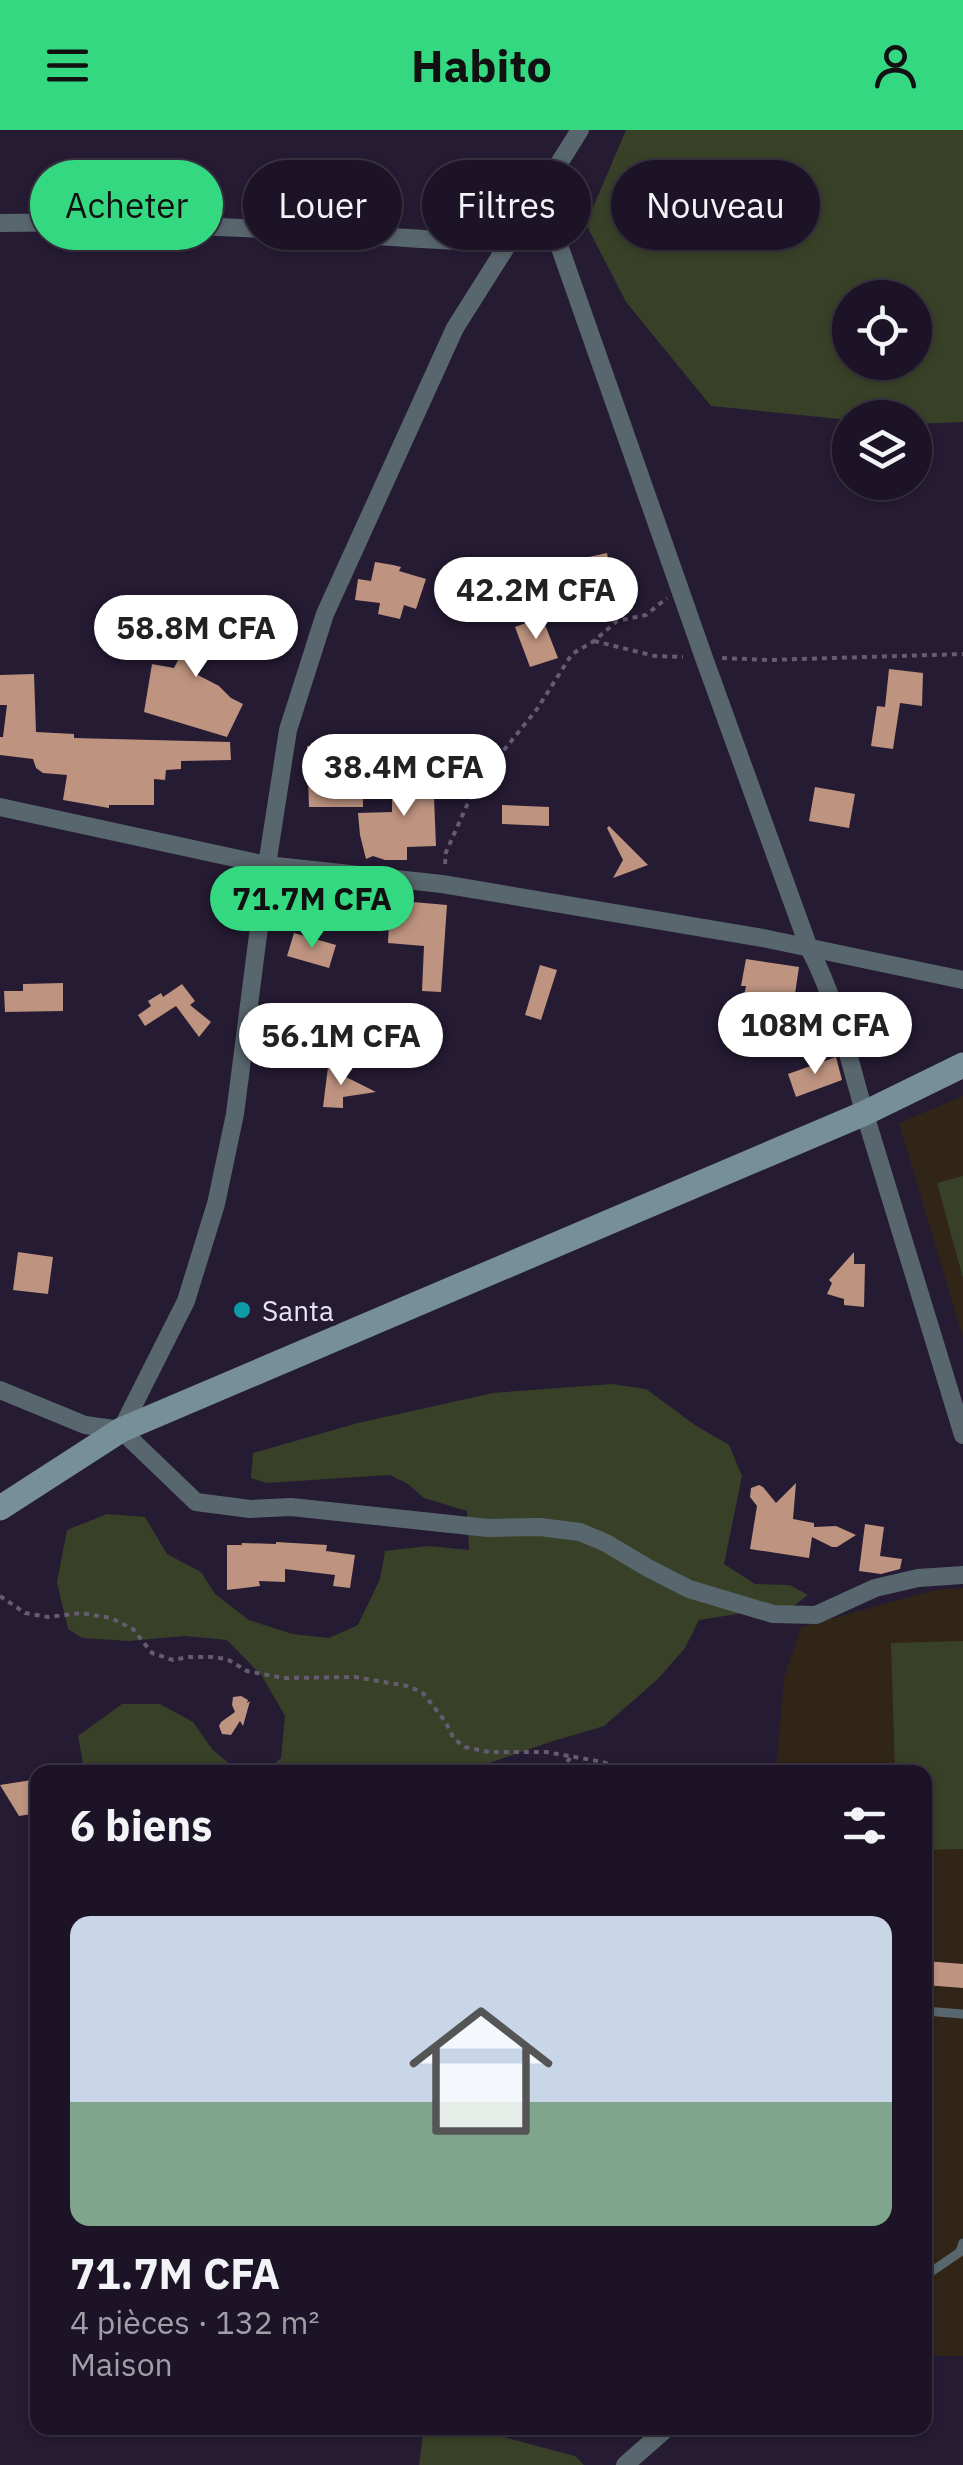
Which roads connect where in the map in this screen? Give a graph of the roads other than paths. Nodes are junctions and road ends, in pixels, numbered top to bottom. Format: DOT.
graph roads {
  1 [pos="580,130"];
  2 [pos="560,160"];
  3 [pos="0,224"];
  4 [pos="422,238"];
  5 [pos="504,250"];
  6 [pos="561,250"];
  7 [pos="0,806"];
  8 [pos="267,865"];
  9 [pos="810,948"];
  10 [pos="963,980"];
  11 [pos="963,1065"];
  12 [pos="865,1112"];
  13 [pos="0,1390"];
  14 [pos="120,1430"];
  15 [pos="963,1435"];
  16 [pos="0,1508"];
  17 [pos="963,1574"];
  18 [pos="932,2011"];
  19 [pos="963,2014"];
  20 [pos="963,2243"];
  21 [pos="932,2271"];
  22 [pos="659,2435"];
  23 [pos="625,2465"];
  1 -- 2 [label="street"];
  3 -- 4 [label="street"];
  5 -- 8 [label="street"];
  6 -- 9 [label="street"];
  7 -- 8 [label="street"];
  8 -- 9 [label="street"];
  8 -- 14 [label="street"];
  9 -- 10 [label="street"];
  9 -- 12 [label="street"];
  11 -- 12 [label="main road"];
  12 -- 14 [label="main road"];
  12 -- 15 [label="street"];
  13 -- 14 [label="street"];
  14 -- 16 [label="main road"];
  14 -- 17 [label="street"];
  18 -- 19 [label="lane"];
  20 -- 21 [label="lane"];
  22 -- 23 [label="street"];
}
